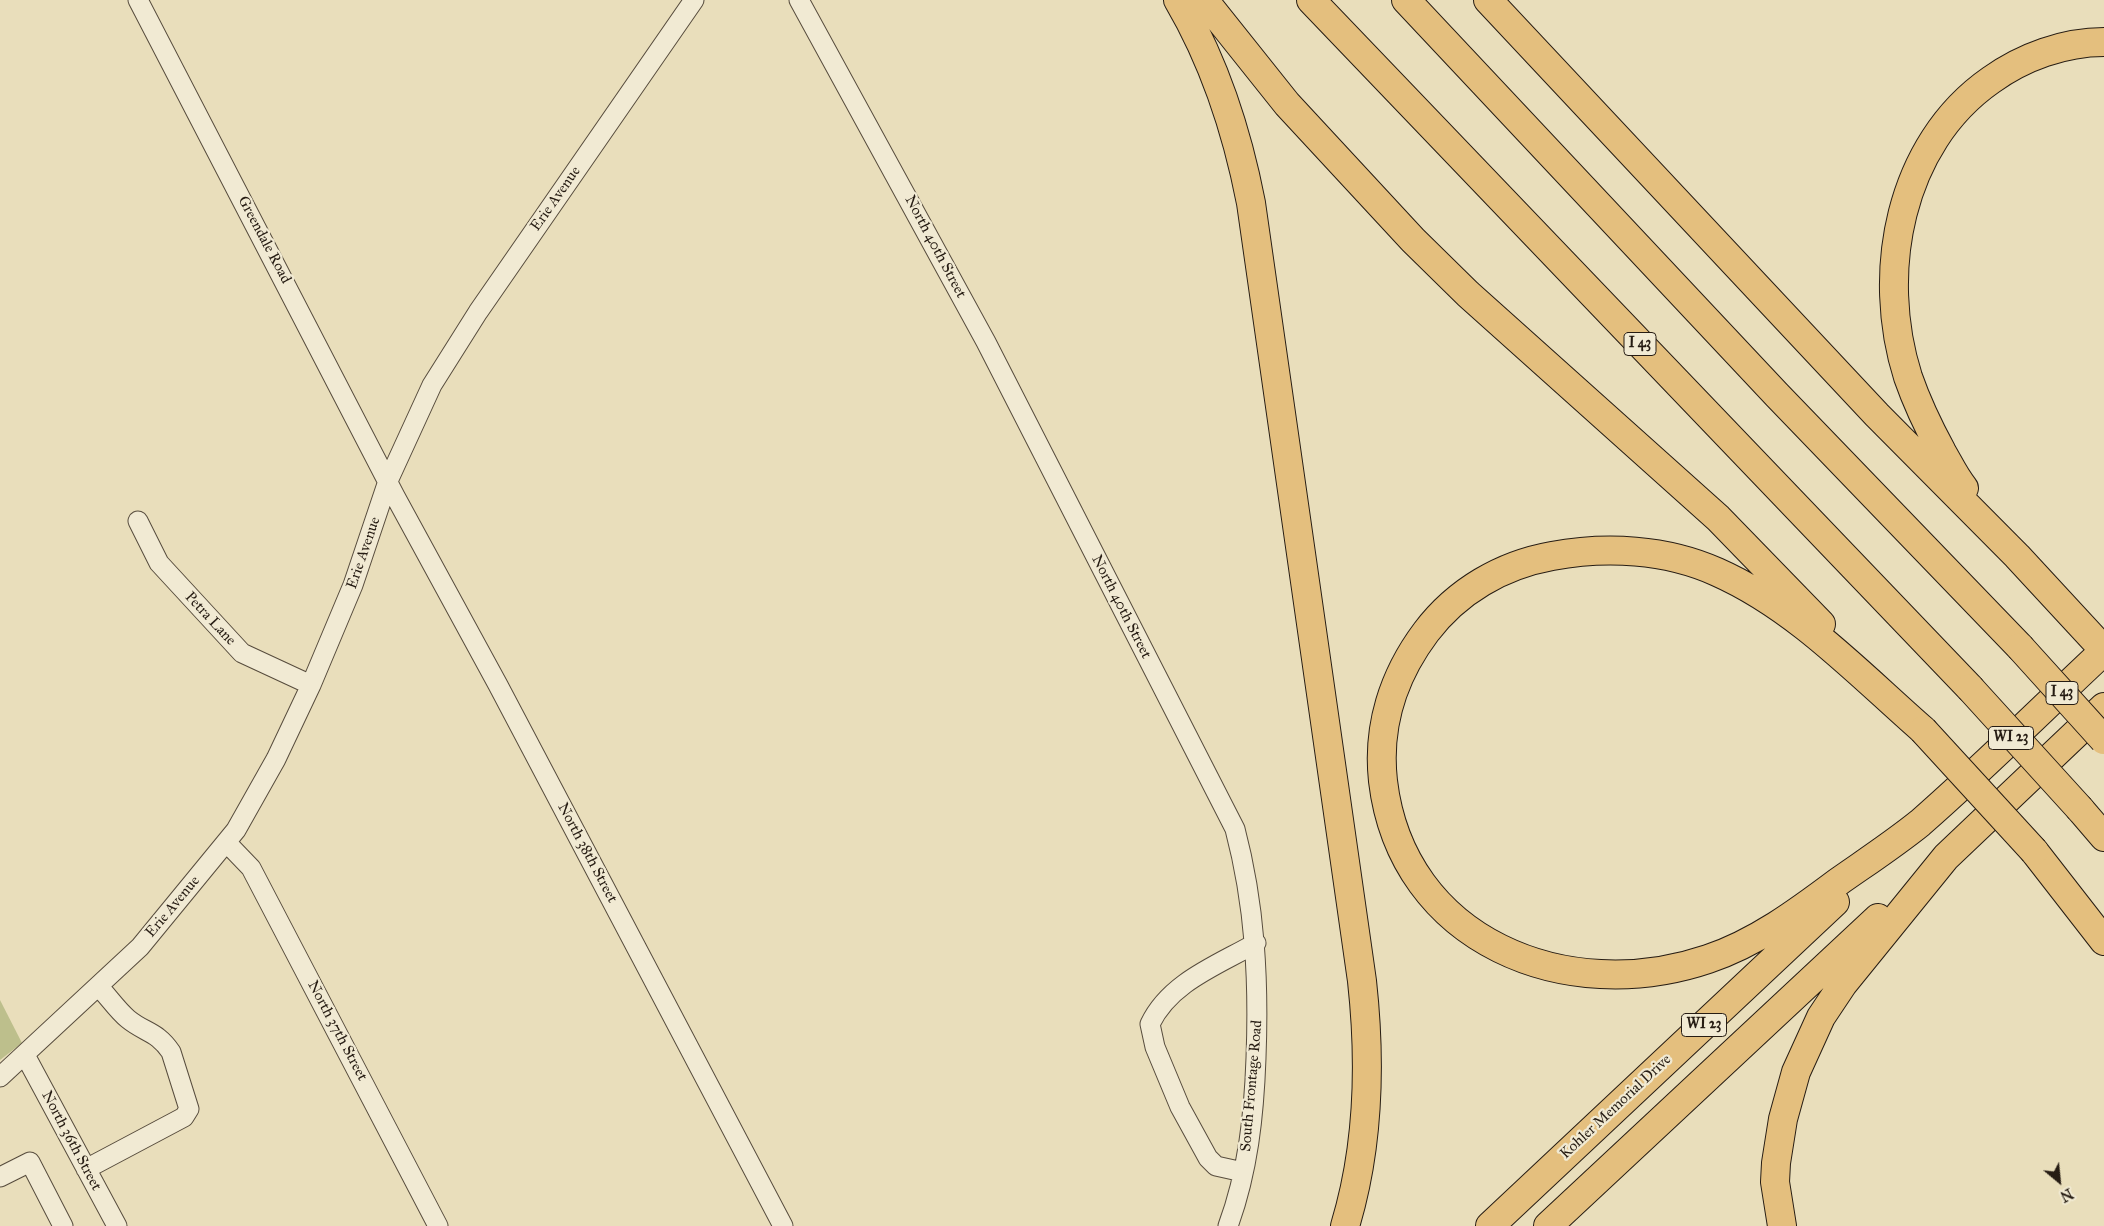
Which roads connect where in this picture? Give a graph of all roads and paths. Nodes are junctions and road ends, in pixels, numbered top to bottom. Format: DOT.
graph roads {
  1 [pos="138,0"];
  2 [pos="694,0"];
  3 [pos="799,0"];
  4 [pos="1178,0"];
  5 [pos="1204,0"];
  6 [pos="1311,0"];
  7 [pos="1406,0"];
  8 [pos="1488,0"];
  9 [pos="2104,42"];
  10 [pos="388,481"];
  11 [pos="138,521"];
  12 [pos="2017,556"];
  13 [pos="2104,650"];
  14 [pos="311,686"];
  15 [pos="2104,707"];
  16 [pos="1922,730"];
  17 [pos="2104,740"];
  18 [pos="1918,824"];
  19 [pos="2104,837"];
  20 [pos="226,842"];
  21 [pos="2034,851"];
  22 [pos="1946,857"];
  23 [pos="2104,928"];
  24 [pos="2104,941"];
  25 [pos="1256,943"];
  26 [pos="98,986"];
  27 [pos="25,1055"];
  28 [pos="0,1077"];
  29 [pos="86,1169"];
  30 [pos="1243,1172"];
  31 [pos="0,1177"];
  32 [pos="63,1226"];
  33 [pos="118,1226"];
  34 [pos="438,1226"];
  35 [pos="784,1226"];
  36 [pos="1228,1226"];
  37 [pos="1344,1226"];
  38 [pos="1490,1226"];
  39 [pos="1548,1226"];
  40 [pos="1782,1226"];
  1 -- 10 [label="street, Greendale Road"];
  2 -- 10 [label="street, Erie Avenue"];
  3 -- 25 [label="street, North 40th Street"];
  4 -- 37 [label="highway"];
  5 -- 16 [label="highway"];
  6 -- 19 [label="highway, I 43, bridge"];
  7 -- 17 [label="highway, I 43, bridge"];
  8 -- 12 [label="highway"];
  9 -- 12 [label="highway"];
  10 -- 14 [label="street, Erie Avenue"];
  10 -- 35 [label="street, North 38th Street"];
  11 -- 14 [label="street, Petra Lane"];
  12 -- 13 [label="highway"];
  13 -- 18 [label="highway, WI 23"];
  14 -- 20 [label="street, Erie Avenue"];
  15 -- 22 [label="highway, WI 23"];
  16 -- 18 [label="highway"];
  16 -- 21 [label="highway, bridge"];
  18 -- 38 [label="highway, Kohler Memorial Drive / WI 23"];
  20 -- 26 [label="street, Erie Avenue"];
  20 -- 34 [label="street, North 37th Street"];
  21 -- 23 [label="highway"];
  21 -- 24 [label="highway"];
  22 -- 39 [label="highway, WI 23"];
  22 -- 40 [label="highway"];
  25 -- 30 [label="street, South Frontage Road"];
  25 -- 30 [label="street"];
  26 -- 27 [label="street, Erie Avenue"];
  26 -- 29 [label="street"];
  27 -- 28 [label="street, Erie Avenue"];
  27 -- 29 [label="street, North 36th Street"];
  29 -- 33 [label="street, North 36th Street"];
  30 -- 36 [label="street, South Frontage Road"];
  31 -- 32 [label="street"];
}
